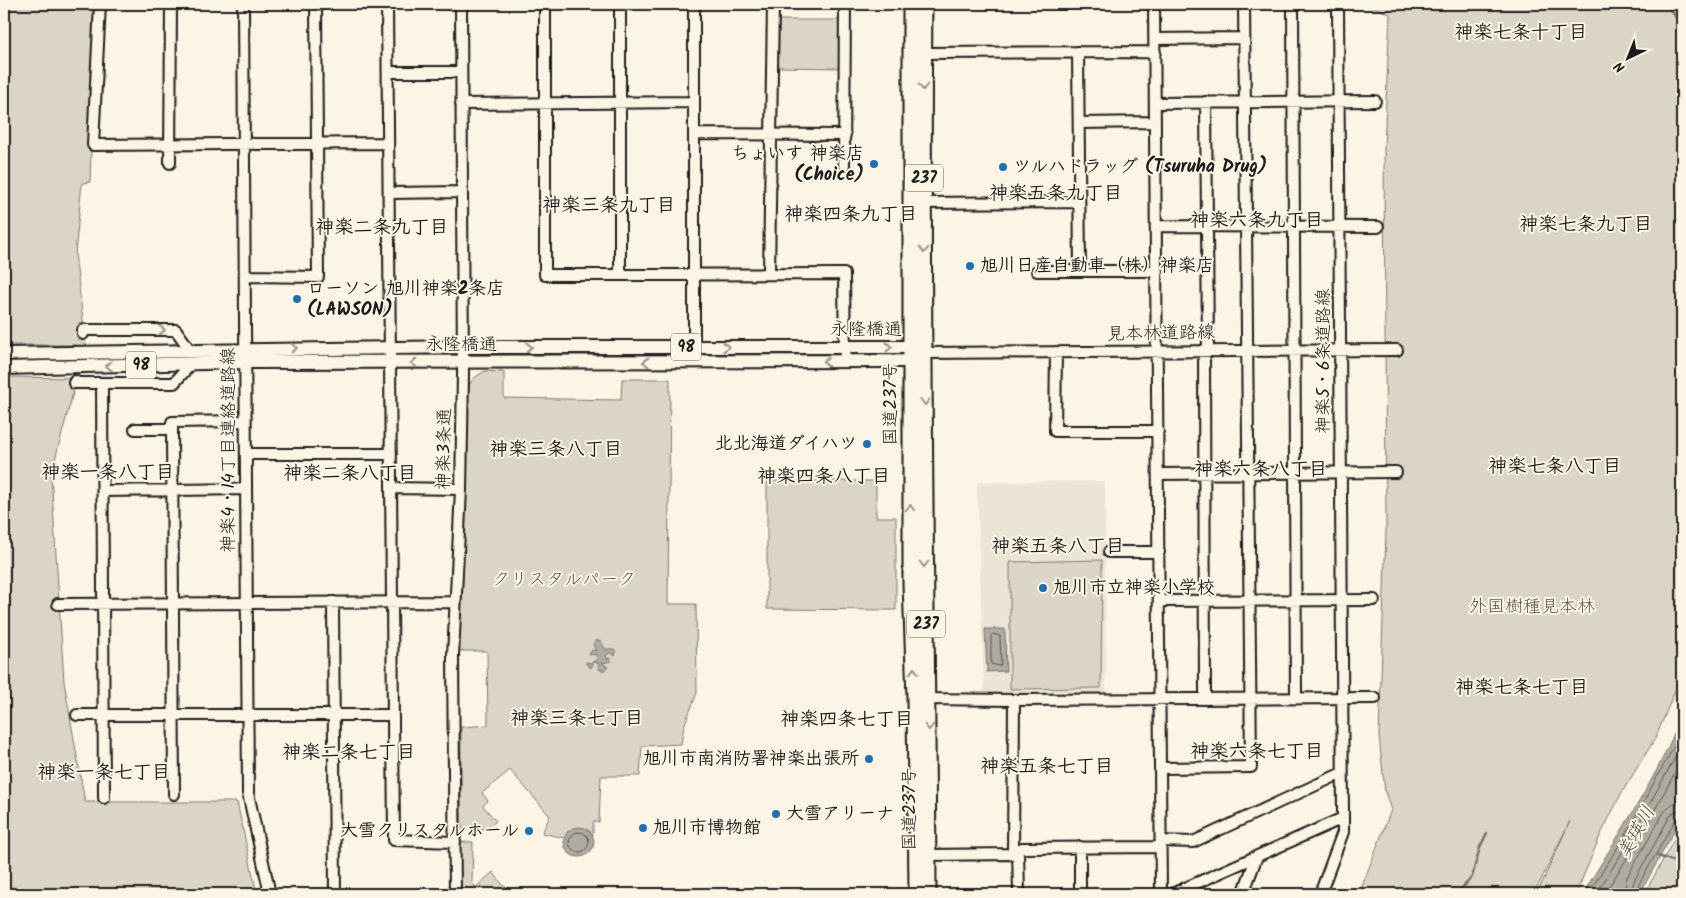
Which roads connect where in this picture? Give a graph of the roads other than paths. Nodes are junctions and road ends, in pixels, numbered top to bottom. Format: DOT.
graph roads {
  1 [pos="100,4"];
  2 [pos="171,4"];
  3 [pos="243,4"];
  4 [pos="316,4"];
  5 [pos="387,4"];
  6 [pos="461,4"];
  7 [pos="545,4"];
  8 [pos="620,4"];
  9 [pos="694,4"];
  10 [pos="773,4"];
  11 [pos="845,4"];
  12 [pos="911,4"];
  13 [pos="924,4"];
  14 [pos="1154,4"];
  15 [pos="1244,4"];
  16 [pos="1293,4"];
  17 [pos="1338,4"];
  18 [pos="1244,38"];
  19 [pos="1155,39"];
  20 [pos="1078,52"];
  21 [pos="1155,52"];
  22 [pos="917,53"];
  23 [pos="388,72"];
  24 [pos="461,72"];
  25 [pos="1375,101"];
  26 [pos="694,102"];
  27 [pos="1206,102"];
  28 [pos="1244,102"];
  29 [pos="1340,102"];
  30 [pos="545,103"];
  31 [pos="620,103"];
  32 [pos="1155,103"];
  33 [pos="1293,103"];
  34 [pos="461,104"];
  35 [pos="1155,122"];
  36 [pos="1079,123"];
  37 [pos="694,134"];
  38 [pos="772,135"];
  39 [pos="844,135"];
  40 [pos="170,144"];
  41 [pos="244,144"];
  42 [pos="318,144"];
  43 [pos="388,144"];
  44 [pos="170,163"];
  45 [pos="844,165"];
  46 [pos="462,192"];
  47 [pos="390,193"];
  48 [pos="917,202"];
  49 [pos="1079,202"];
  50 [pos="1156,226"];
  51 [pos="1208,226"];
  52 [pos="1246,226"];
  53 [pos="1294,226"];
  54 [pos="1378,226"];
  55 [pos="1340,227"];
  56 [pos="1157,270"];
  57 [pos="1037,271"];
  58 [pos="1080,271"];
  59 [pos="769,274"];
  60 [pos="620,275"];
  61 [pos="694,275"];
  62 [pos="245,276"];
  63 [pos="83,334"];
  64 [pos="463,346"];
  65 [pos="390,347"];
  66 [pos="694,347"];
  67 [pos="845,347"];
  68 [pos="245,349"];
  69 [pos="190,350"];
  70 [pos="1206,350"];
  71 [pos="1247,350"];
  72 [pos="1294,350"];
  73 [pos="1340,350"];
  74 [pos="1397,350"];
  75 [pos="1157,351"];
  76 [pos="1056,352"];
  77 [pos="924,353"];
  78 [pos="4,354"];
  79 [pos="910,354"];
  80 [pos="245,362"];
  81 [pos="694,362"];
  82 [pos="845,362"];
  83 [pos="390,363"];
  84 [pos="463,363"];
  85 [pos="191,364"];
  86 [pos="4,368"];
  87 [pos="75,381"];
  88 [pos="102,383"];
  89 [pos="245,421"];
  90 [pos="135,429"];
  91 [pos="172,429"];
  92 [pos="1158,431"];
  93 [pos="246,454"];
  94 [pos="391,454"];
  95 [pos="1341,472"];
  96 [pos="1396,472"];
  97 [pos="1204,473"];
  98 [pos="1248,473"];
  99 [pos="1295,473"];
  100 [pos="1158,474"];
  101 [pos="392,488"];
  102 [pos="246,489"];
  103 [pos="461,489"];
  104 [pos="104,491"];
  105 [pos="172,491"];
  106 [pos="1109,552"];
  107 [pos="1159,552"];
  108 [pos="1295,600"];
  109 [pos="1344,600"];
  110 [pos="1374,600"];
  111 [pos="1159,601"];
  112 [pos="1204,601"];
  113 [pos="1249,601"];
  114 [pos="333,602"];
  115 [pos="391,602"];
  116 [pos="455,602"];
  117 [pos="58,604"];
  118 [pos="103,604"];
  119 [pos="173,604"];
  120 [pos="247,604"];
  121 [pos="1296,698"];
  122 [pos="1343,698"];
  123 [pos="1375,698"];
  124 [pos="922,699"];
  125 [pos="1204,699"];
  126 [pos="1250,699"];
  127 [pos="1014,700"];
  128 [pos="1160,700"];
  129 [pos="104,714"];
  130 [pos="333,714"];
  131 [pos="393,714"];
  132 [pos="77,715"];
  133 [pos="172,715"];
  134 [pos="248,716"];
  135 [pos="1160,768"];
  136 [pos="1342,773"];
  137 [pos="174,794"];
  138 [pos="104,798"];
  139 [pos="1343,818"];
  140 [pos="455,842"];
  141 [pos="1161,844"];
  142 [pos="1080,847"];
  143 [pos="1016,852"];
  144 [pos="928,855"];
  145 [pos="1257,856"];
  146 [pos="270,894"];
  147 [pos="335,894"];
  148 [pos="455,894"];
  149 [pos="917,894"];
  150 [pos="928,894"];
  151 [pos="1019,894"];
  152 [pos="1080,894"];
  153 [pos="1161,894"];
  154 [pos="1172,894"];
  155 [pos="1243,894"];
  156 [pos="1320,894"];
  1 -- 40 [label="street"];
  2 -- 40 [label="street"];
  3 -- 41 [label="street, 神楽4・14丁目連絡道路線"];
  4 -- 42 [label="street"];
  5 -- 23 [label="street"];
  6 -- 24 [label="street, 神楽3条通"];
  7 -- 30 [label="street"];
  8 -- 31 [label="street"];
  9 -- 26 [label="street"];
  10 -- 38 [label="street"];
  11 -- 39 [label="street"];
  12 -- 22 [label="highway, 国道237号 / 237"];
  13 -- 22 [label="highway, 国道237号 / 237"];
  14 -- 19 [label="street"];
  15 -- 18 [label="street"];
  16 -- 33 [label="street"];
  17 -- 29 [label="street, 神楽5・6条道路線"];
  18 -- 19 [label="street"];
  18 -- 28 [label="street"];
  19 -- 21 [label="street"];
  20 -- 21 [label="street"];
  20 -- 22 [label="street"];
  20 -- 36 [label="street"];
  21 -- 32 [label="street"];
  22 -- 48 [label="highway, 国道237号 / 237"];
  23 -- 24 [label="street"];
  23 -- 43 [label="street"];
  24 -- 34 [label="street, 神楽3条通"];
  25 -- 29 [label="street"];
  26 -- 31 [label="street"];
  26 -- 37 [label="street"];
  27 -- 28 [label="street"];
  27 -- 32 [label="street"];
  27 -- 51 [label="street"];
  28 -- 33 [label="street"];
  28 -- 52 [label="street"];
  29 -- 33 [label="street"];
  29 -- 55 [label="street, 神楽5・6条道路線"];
  30 -- 31 [label="street"];
  30 -- 34 [label="street"];
  30 -- 60 [label="street"];
  31 -- 60 [label="street"];
  32 -- 35 [label="street"];
  33 -- 53 [label="street"];
  34 -- 46 [label="street, 神楽3条通"];
  35 -- 36 [label="street"];
  35 -- 50 [label="street"];
  36 -- 49 [label="street"];
  37 -- 38 [label="street"];
  37 -- 61 [label="street"];
  38 -- 39 [label="street"];
  38 -- 59 [label="street"];
  39 -- 45 [label="street"];
  40 -- 41 [label="street"];
  40 -- 44 [label="street"];
  41 -- 42 [label="street"];
  41 -- 62 [label="street, 神楽4・14丁目連絡道路線"];
  42 -- 43 [label="street"];
  42 -- 62 [label="street"];
  43 -- 47 [label="street"];
  46 -- 47 [label="street"];
  46 -- 64 [label="street, 神楽3条通"];
  47 -- 65 [label="street"];
  48 -- 49 [label="street"];
  48 -- 77 [label="highway, 国道237号 / 237, one-way"];
  48 -- 79 [label="highway, 国道237号 / 237"];
  49 -- 58 [label="street"];
  50 -- 51 [label="street"];
  50 -- 56 [label="street"];
  51 -- 52 [label="street"];
  51 -- 70 [label="street"];
  52 -- 53 [label="street"];
  52 -- 71 [label="street"];
  53 -- 55 [label="street"];
  53 -- 72 [label="street"];
  54 -- 55 [label="street"];
  55 -- 73 [label="street, 神楽5・6条道路線"];
  56 -- 58 [label="street"];
  56 -- 75 [label="street"];
  57 -- 58 [label="street"];
  59 -- 61 [label="street"];
  59 -- 67 [label="street"];
  60 -- 61 [label="street"];
  61 -- 66 [label="street"];
  62 -- 68 [label="street, 神楽4・14丁目連絡道路線"];
  63 -- 69 [label="street, one-way"];
  64 -- 65 [label="main road, 永隆橋通 / 98"];
  64 -- 66 [label="main road, 永隆橋通 / 98, one-way"];
  64 -- 84 [label="street, 神楽3条通"];
  68 -- 65 [label="main road, 永隆橋通 / 98, one-way"];
  65 -- 83 [label="street"];
  66 -- 67 [label="main road, 永隆橋通 / 98, one-way"];
  66 -- 81 [label="street"];
  67 -- 79 [label="main road, 永隆橋通 / 98, one-way"];
  67 -- 82 [label="street"];
  68 -- 69 [label="main road, 永隆橋通 / 98"];
  68 -- 80 [label="street, 神楽4・14丁目連絡道路線"];
  69 -- 78 [label="main road, 永隆橋通 / 98"];
  70 -- 71 [label="street, 見本林道路線"];
  70 -- 75 [label="street, 見本林道路線"];
  70 -- 97 [label="street"];
  71 -- 72 [label="street, 見本林道路線"];
  71 -- 98 [label="street"];
  72 -- 73 [label="street, 見本林道路線"];
  72 -- 99 [label="street"];
  73 -- 74 [label="street, 見本林道路線"];
  73 -- 95 [label="street, 神楽5・6条道路線"];
  75 -- 76 [label="street, 見本林道路線"];
  75 -- 92 [label="street"];
  76 -- 77 [label="street, 見本林道路線"];
  76 -- 92 [label="street"];
  77 -- 79 [label="main road, 永隆橋通 / 98"];
  77 -- 124 [label="highway, 国道237号 / 237, one-way"];
  79 -- 82 [label="main road, 永隆橋通 / 98"];
  124 -- 79 [label="highway, 国道237号 / 237, one-way"];
  80 -- 83 [label="main road, 永隆橋通 / 98"];
  80 -- 85 [label="main road, 永隆橋通 / 98"];
  80 -- 89 [label="street, 神楽4・14丁目連絡道路線"];
  82 -- 81 [label="main road, 永隆橋通 / 98, one-way"];
  81 -- 84 [label="main road, 永隆橋通 / 98, one-way"];
  84 -- 83 [label="main road, 永隆橋通 / 98, one-way"];
  83 -- 94 [label="street"];
  84 -- 103 [label="street, 神楽3条通"];
  85 -- 86 [label="main road, 永隆橋通 / 98, one-way"];
  85 -- 88 [label="street"];
  87 -- 88 [label="street"];
  88 -- 104 [label="street"];
  89 -- 91 [label="street"];
  89 -- 93 [label="street, 神楽4・14丁目連絡道路線"];
  90 -- 91 [label="street"];
  91 -- 105 [label="street"];
  92 -- 100 [label="street"];
  93 -- 94 [label="street"];
  93 -- 102 [label="street, 神楽4・14丁目連絡道路線"];
  94 -- 101 [label="street"];
  95 -- 96 [label="street"];
  95 -- 99 [label="street"];
  95 -- 109 [label="street, 神楽5・6条道路線"];
  97 -- 98 [label="street"];
  97 -- 100 [label="street"];
  97 -- 112 [label="street"];
  98 -- 99 [label="street"];
  98 -- 113 [label="street"];
  99 -- 108 [label="street"];
  100 -- 107 [label="street"];
  101 -- 103 [label="street"];
  101 -- 115 [label="street"];
  102 -- 105 [label="street"];
  102 -- 120 [label="street, 神楽4・14丁目連絡道路線"];
  103 -- 116 [label="street, 神楽3条通"];
  104 -- 105 [label="street"];
  104 -- 118 [label="street"];
  105 -- 119 [label="street"];
  106 -- 107 [label="street"];
  107 -- 111 [label="street"];
  108 -- 109 [label="street"];
  108 -- 113 [label="street"];
  108 -- 121 [label="street"];
  109 -- 110 [label="street"];
  109 -- 122 [label="street, 神楽5・6条道路線"];
  111 -- 112 [label="street"];
  111 -- 128 [label="street"];
  112 -- 113 [label="street"];
  112 -- 125 [label="street"];
  113 -- 126 [label="street"];
  114 -- 115 [label="street"];
  114 -- 120 [label="street"];
  114 -- 130 [label="street"];
  115 -- 116 [label="street"];
  115 -- 131 [label="street"];
  116 -- 140 [label="street, 神楽3条通"];
  117 -- 118 [label="street"];
  118 -- 119 [label="street"];
  118 -- 129 [label="street"];
  119 -- 120 [label="street"];
  119 -- 133 [label="street"];
  120 -- 134 [label="street, 神楽4・14丁目連絡道路線"];
  121 -- 122 [label="street"];
  121 -- 126 [label="street"];
  122 -- 123 [label="street"];
  122 -- 136 [label="street, 神楽5・6条道路線"];
  124 -- 127 [label="street"];
  124 -- 144 [label="highway, 国道237号 / 237, one-way"];
  124 -- 149 [label="highway, 国道237号 / 237"];
  125 -- 126 [label="street"];
  125 -- 128 [label="street"];
  126 -- 135 [label="street"];
  127 -- 128 [label="street"];
  127 -- 143 [label="street"];
  128 -- 135 [label="street"];
  129 -- 132 [label="street"];
  129 -- 133 [label="street"];
  129 -- 138 [label="street"];
  130 -- 131 [label="street"];
  130 -- 134 [label="street"];
  130 -- 147 [label="street"];
  131 -- 140 [label="street"];
  133 -- 134 [label="street"];
  133 -- 137 [label="street"];
  134 -- 146 [label="street, 神楽4・14丁目連絡道路線"];
  135 -- 141 [label="street"];
  136 -- 139 [label="street, 神楽5・6条道路線"];
  136 -- 141 [label="street"];
  139 -- 145 [label="street"];
  139 -- 156 [label="street, 神楽5・6条道路線"];
  140 -- 148 [label="street, 神楽3条通"];
  141 -- 142 [label="street"];
  141 -- 153 [label="street"];
  142 -- 143 [label="street"];
  142 -- 152 [label="street"];
  143 -- 144 [label="street"];
  143 -- 151 [label="street"];
  144 -- 150 [label="highway, 国道237号 / 237"];
  145 -- 154 [label="street"];
  145 -- 155 [label="street"];
}
